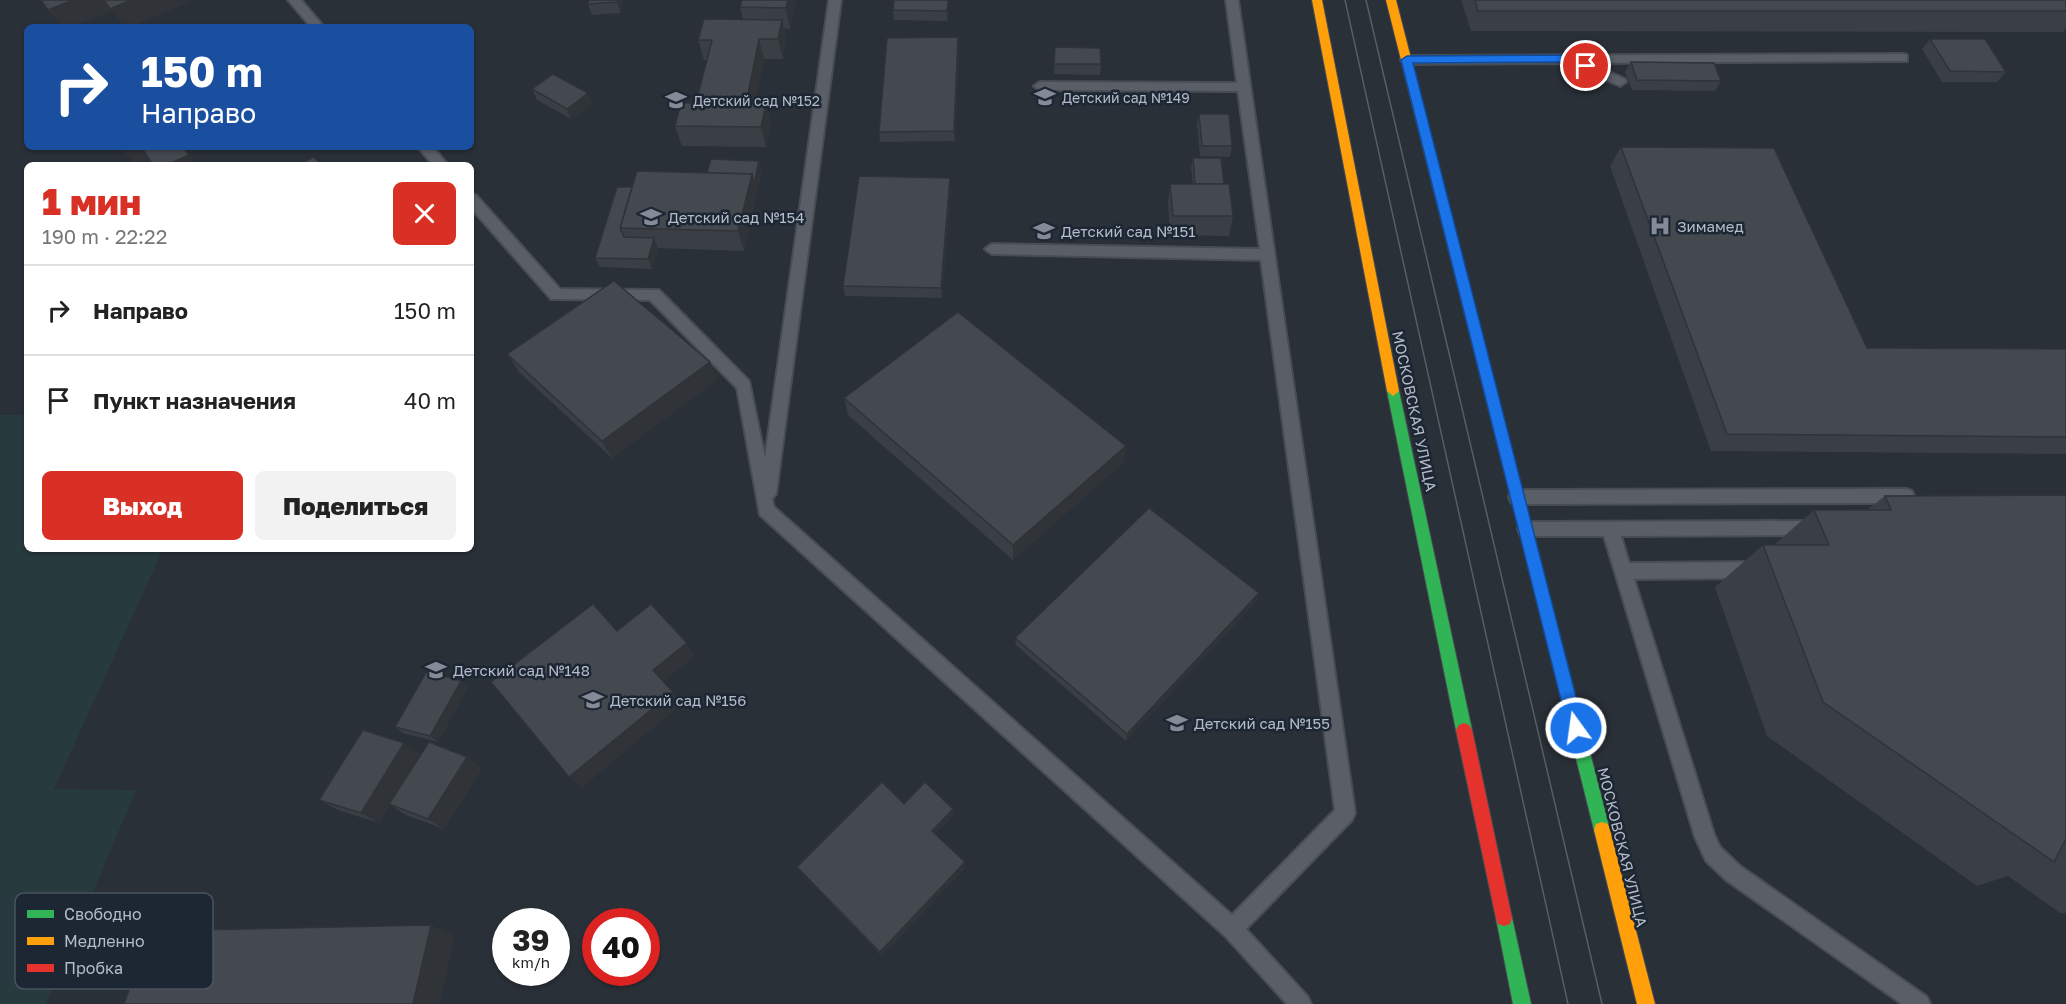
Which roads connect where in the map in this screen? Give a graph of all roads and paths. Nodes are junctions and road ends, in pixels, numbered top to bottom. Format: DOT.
graph roads {
  1 [pos="294,0"];
  2 [pos="835,0"];
  3 [pos="1232,0"];
  4 [pos="1317,0"];
  5 [pos="1391,0"];
  6 [pos="315,24"];
  7 [pos="1903,58"];
  8 [pos="1569,59"];
  9 [pos="1407,60"];
  10 [pos="1620,82"];
  11 [pos="1040,86"];
  12 [pos="1245,87"];
  13 [pos="428,150"];
  14 [pos="438,162"];
  15 [pos="474,202"];
  16 [pos="992,249"];
  17 [pos="1268,255"];
  18 [pos="1922,496"];
  19 [pos="1517,497"];
  20 [pos="766,510"];
  21 [pos="1832,528"];
  22 [pos="1610,529"];
  23 [pos="1526,530"];
  24 [pos="1770,570"];
  25 [pos="1623,571"];
  26 [pos="1232,929"];
  27 [pos="1301,1004"];
  28 [pos="1522,1004"];
  29 [pos="1646,1004"];
  30 [pos="1920,1004"];
  1 -- 6 [label="lane"];
  2 -- 20 [label="lane"];
  3 -- 12 [label="lane"];
  4 -- 28 [label="street, МОСКОВСКАЯ УЛИЦА"];
  5 -- 9 [label="street, МОСКОВСКАЯ УЛИЦА"];
  7 -- 8 [label="lane"];
  8 -- 9 [label="lane"];
  8 -- 10 [label="lane"];
  9 -- 19 [label="street, МОСКОВСКАЯ УЛИЦА"];
  11 -- 12 [label="lane"];
  12 -- 17 [label="lane"];
  13 -- 14 [label="lane"];
  15 -- 20 [label="lane"];
  16 -- 17 [label="lane"];
  17 -- 26 [label="lane"];
  18 -- 19 [label="lane"];
  19 -- 23 [label="street, МОСКОВСКАЯ УЛИЦА"];
  20 -- 26 [label="lane"];
  21 -- 22 [label="lane"];
  22 -- 23 [label="lane"];
  22 -- 25 [label="lane"];
  23 -- 29 [label="street, МОСКОВСКАЯ УЛИЦА"];
  24 -- 25 [label="lane"];
  25 -- 30 [label="lane"];
  26 -- 27 [label="lane"];
}
